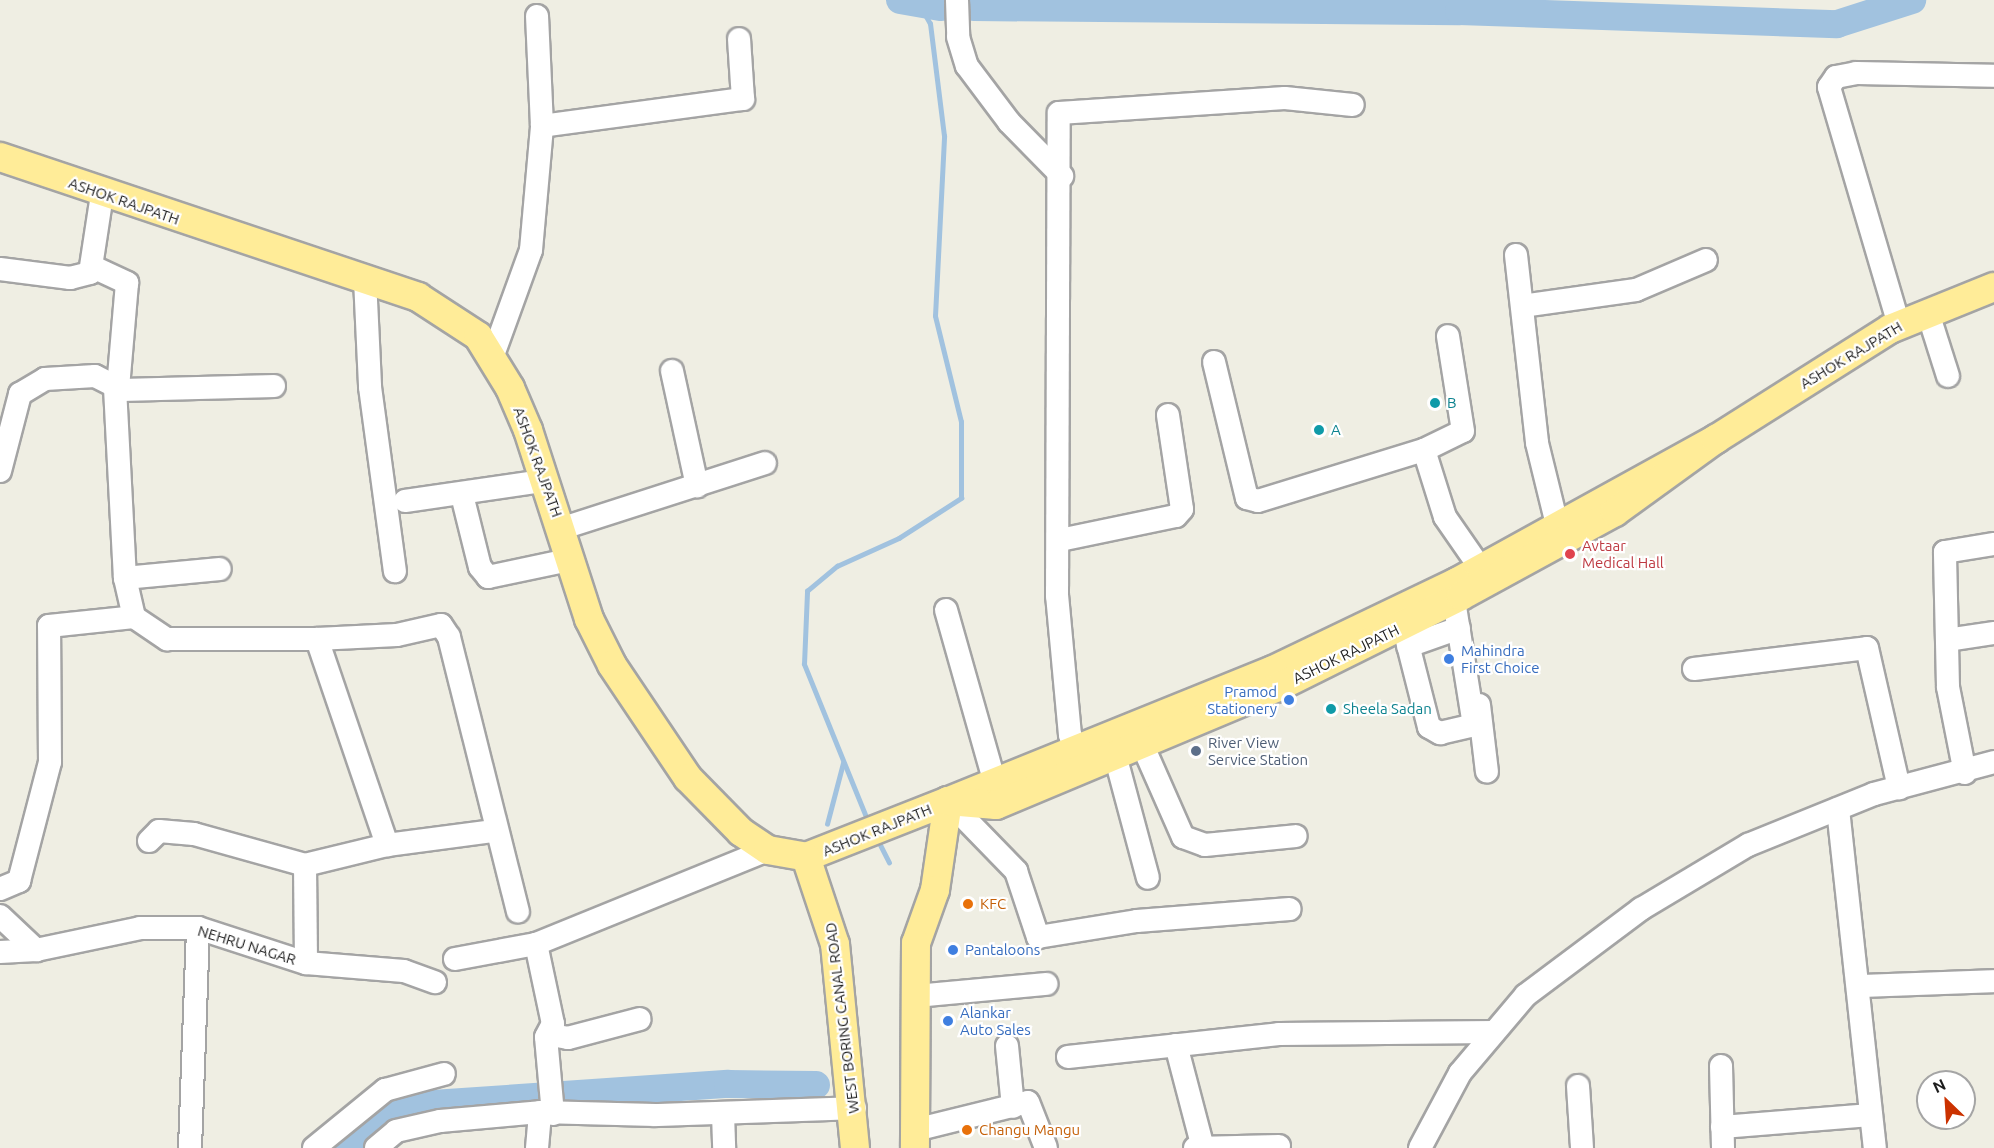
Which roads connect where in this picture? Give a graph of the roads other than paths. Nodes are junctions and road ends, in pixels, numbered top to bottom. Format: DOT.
graph roads {
  1 [pos="957,0"];
  2 [pos="537,16"];
  3 [pos="740,39"];
  4 [pos="1994,76"];
  5 [pos="1353,105"];
  6 [pos="542,126"];
  7 [pos="0,157"];
  8 [pos="1062,176"];
  9 [pos="102,195"];
  10 [pos="1516,255"];
  11 [pos="1706,260"];
  12 [pos="93,267"];
  13 [pos="0,269"];
  14 [pos="365,279"];
  15 [pos="1994,287"];
  16 [pos="1522,306"];
  17 [pos="1928,313"];
  18 [pos="1899,325"];
  19 [pos="1448,336"];
  20 [pos="493,355"];
  21 [pos="1214,362"];
  22 [pos="672,371"];
  23 [pos="1948,376"];
  24 [pos="274,386"];
  25 [pos="116,388"];
  26 [pos="1168,415"];
  27 [pos="1425,450"];
  28 [pos="765,463"];
  29 [pos="0,471"];
  30 [pos="542,481"];
  31 [pos="697,486"];
  32 [pos="462,495"];
  33 [pos="405,501"];
  34 [pos="563,528"];
  35 [pos="1558,534"];
  36 [pos="1060,540"];
  37 [pos="1994,543"];
  38 [pos="569,560"];
  39 [pos="1481,568"];
  40 [pos="220,569"];
  41 [pos="395,571"];
  42 [pos="125,578"];
  43 [pos="1458,602"];
  44 [pos="946,610"];
  45 [pos="134,617"];
  46 [pos="1994,633"];
  47 [pos="1406,636"];
  48 [pos="317,639"];
  49 [pos="1947,640"];
  50 [pos="1694,669"];
  51 [pos="1142,744"];
  52 [pos="1078,750"];
  53 [pos="1115,755"];
  54 [pos="1994,762"];
  55 [pos="1487,772"];
  56 [pos="1965,773"];
  57 [pos="995,783"];
  58 [pos="1899,788"];
  59 [pos="948,801"];
  60 [pos="1838,809"];
  61 [pos="494,831"];
  62 [pos="1296,836"];
  63 [pos="148,840"];
  64 [pos="387,845"];
  65 [pos="768,850"];
  66 [pos="806,857"];
  67 [pos="305,865"];
  68 [pos="1148,878"];
  69 [pos="0,889"];
  70 [pos="1290,909"];
  71 [pos="518,911"];
  72 [pos="0,916"];
  73 [pos="198,928"];
  74 [pos="536,944"];
  75 [pos="36,950"];
  76 [pos="0,952"];
  77 [pos="455,959"];
  78 [pos="306,963"];
  79 [pos="1994,981"];
  80 [pos="435,982"];
  81 [pos="1046,984"];
  82 [pos="1860,986"];
  83 [pos="916,996"];
  84 [pos="640,1020"];
  85 [pos="1494,1032"];
  86 [pos="549,1036"];
  87 [pos="1176,1045"];
  88 [pos="1007,1046"];
  89 [pos="1068,1057"];
  90 [pos="1721,1066"];
  91 [pos="444,1074"];
  92 [pos="1578,1086"];
  93 [pos="549,1101"];
  94 [pos="1013,1107"];
  95 [pos="855,1108"];
  96 [pos="723,1114"];
  97 [pos="1871,1115"];
  98 [pos="1723,1137"];
  99 [pos="915,1139"];
  100 [pos="1279,1146"];
  101 [pos="320,1147"];
  102 [pos="190,1148"];
  103 [pos="376,1148"];
  104 [pos="537,1148"];
  105 [pos="724,1148"];
  106 [pos="855,1148"];
  107 [pos="1046,1148"];
  108 [pos="1195,1148"];
  109 [pos="1203,1148"];
  110 [pos="1420,1148"];
  111 [pos="1582,1148"];
  112 [pos="1875,1148"];
  1 -- 8 [label="street"];
  2 -- 6 [label="street"];
  3 -- 6 [label="street"];
  4 -- 18 [label="street"];
  5 -- 8 [label="street"];
  6 -- 20 [label="street"];
  7 -- 9 [label="main road, ASHOK RAJPATH"];
  8 -- 36 [label="street"];
  9 -- 12 [label="street"];
  9 -- 14 [label="main road, ASHOK RAJPATH"];
  10 -- 16 [label="street"];
  11 -- 16 [label="street"];
  12 -- 13 [label="street"];
  12 -- 25 [label="street"];
  14 -- 20 [label="main road, ASHOK RAJPATH"];
  14 -- 41 [label="street"];
  15 -- 17 [label="main road, ASHOK RAJPATH"];
  16 -- 35 [label="street"];
  17 -- 18 [label="main road, ASHOK RAJPATH"];
  17 -- 23 [label="street"];
  18 -- 35 [label="main road, ASHOK RAJPATH"];
  19 -- 27 [label="street"];
  20 -- 30 [label="main road, ASHOK RAJPATH"];
  21 -- 27 [label="street"];
  22 -- 31 [label="street"];
  24 -- 25 [label="street"];
  25 -- 29 [label="street"];
  25 -- 42 [label="street"];
  26 -- 36 [label="street"];
  27 -- 39 [label="street"];
  28 -- 31 [label="street"];
  30 -- 32 [label="street"];
  30 -- 34 [label="main road, ASHOK RAJPATH"];
  31 -- 34 [label="street"];
  32 -- 33 [label="street"];
  32 -- 38 [label="street"];
  34 -- 38 [label="main road, ASHOK RAJPATH"];
  35 -- 39 [label="main road, ASHOK RAJPATH"];
  35 -- 43 [label="main road, ASHOK RAJPATH"];
  36 -- 52 [label="street"];
  37 -- 49 [label="street"];
  38 -- 65 [label="main road, ASHOK RAJPATH"];
  39 -- 43 [label="main road, ASHOK RAJPATH"];
  40 -- 42 [label="street"];
  42 -- 45 [label="street"];
  43 -- 47 [label="main road, ASHOK RAJPATH"];
  43 -- 47 [label="street"];
  43 -- 52 [label="main road, ASHOK RAJPATH"];
  43 -- 55 [label="street"];
  44 -- 57 [label="street"];
  45 -- 48 [label="street"];
  45 -- 69 [label="street"];
  46 -- 49 [label="street"];
  47 -- 51 [label="main road, ASHOK RAJPATH"];
  48 -- 61 [label="street"];
  48 -- 64 [label="street"];
  49 -- 56 [label="street"];
  50 -- 58 [label="street"];
  51 -- 53 [label="main road, ASHOK RAJPATH"];
  51 -- 62 [label="street"];
  52 -- 57 [label="main road, ASHOK RAJPATH"];
  53 -- 59 [label="main road, ASHOK RAJPATH"];
  53 -- 68 [label="street"];
  54 -- 56 [label="street"];
  56 -- 58 [label="street"];
  57 -- 59 [label="main road, ASHOK RAJPATH"];
  58 -- 60 [label="street"];
  59 -- 66 [label="main road, ASHOK RAJPATH"];
  59 -- 70 [label="street"];
  59 -- 83 [label="main road"];
  60 -- 82 [label="street"];
  60 -- 85 [label="street"];
  61 -- 64 [label="street"];
  61 -- 71 [label="street"];
  63 -- 67 [label="street"];
  64 -- 67 [label="street"];
  65 -- 66 [label="main road, ASHOK RAJPATH"];
  65 -- 74 [label="street"];
  66 -- 95 [label="main road, WEST BORING CANAL ROAD"];
  67 -- 78 [label="street"];
  72 -- 75 [label="street"];
  73 -- 75 [label="street, NEHRU NAGAR"];
  73 -- 78 [label="street, NEHRU NAGAR"];
  73 -- 102 [label="street"];
  74 -- 77 [label="street"];
  74 -- 86 [label="street"];
  75 -- 76 [label="street, NEHRU NAGAR"];
  78 -- 80 [label="street, NEHRU NAGAR"];
  79 -- 82 [label="street"];
  81 -- 83 [label="street"];
  82 -- 97 [label="street"];
  83 -- 99 [label="main road"];
  84 -- 86 [label="street"];
  85 -- 87 [label="street"];
  85 -- 110 [label="street"];
  86 -- 93 [label="street"];
  87 -- 89 [label="street"];
  87 -- 109 [label="street"];
  88 -- 94 [label="street"];
  90 -- 98 [label="street"];
  91 -- 101 [label="street"];
  92 -- 111 [label="street"];
  93 -- 96 [label="street"];
  93 -- 103 [label="street"];
  93 -- 104 [label="street"];
  94 -- 99 [label="street"];
  94 -- 107 [label="street"];
  95 -- 96 [label="street"];
  95 -- 106 [label="main road, WEST BORING CANAL ROAD"];
  96 -- 105 [label="street"];
  97 -- 98 [label="street"];
  97 -- 112 [label="street"];
  100 -- 109 [label="street"];
  108 -- 109 [label="street"];
}
